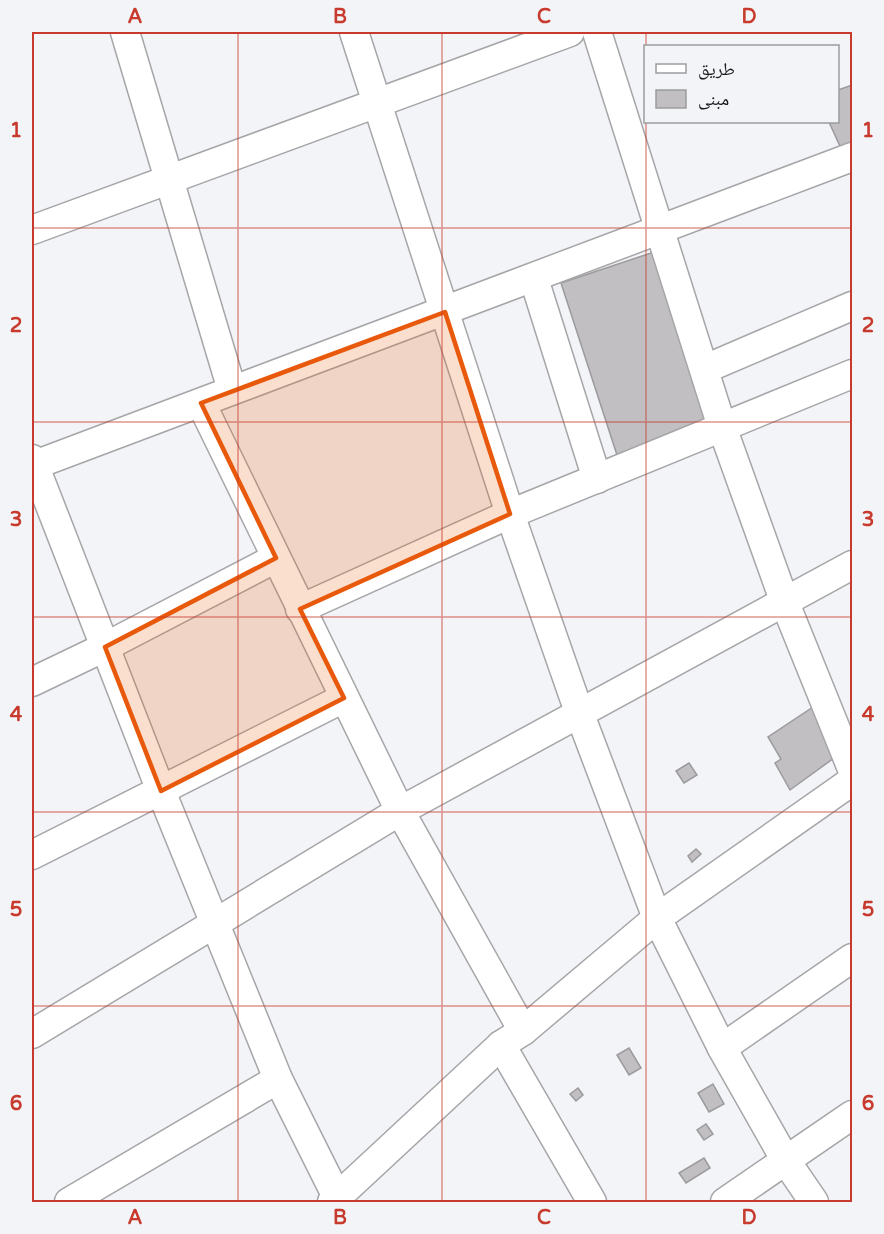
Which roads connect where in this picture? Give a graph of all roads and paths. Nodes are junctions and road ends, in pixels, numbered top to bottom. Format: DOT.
graph roads {
  1 [pos="125,32"];
  2 [pos="354,32"];
  3 [pos="570,32"];
  4 [pos="597,32"];
  5 [pos="377,103"];
  6 [pos="852,157"];
  7 [pos="170,180"];
  8 [pos="32,230"];
  9 [pos="659,232"];
  10 [pos="534,279"];
  11 [pos="852,306"];
  12 [pos="445,312"];
  13 [pos="705,369"];
  14 [pos="852,375"];
  15 [pos="232,390"];
  16 [pos="201,403"];
  17 [pos="722,427"];
  18 [pos="32,463"];
  19 [pos="597,479"];
  20 [pos="510,514"];
  21 [pos="276,558"];
  22 [pos="852,565"];
  23 [pos="785,603"];
  24 [pos="300,609"];
  25 [pos="105,647"];
  26 [pos="32,682"];
  27 [pos="345,698"];
  28 [pos="579,712"];
  29 [pos="852,769"];
  30 [pos="852,782"];
  31 [pos="161,791"];
  32 [pos="400,811"];
  33 [pos="32,855"];
  34 [pos="657,918"];
  35 [pos="215,921"];
  36 [pos="852,958"];
  37 [pos="32,1034"];
  38 [pos="512,1038"];
  39 [pos="723,1048"];
  40 [pos="278,1079"];
  41 [pos="852,1115"];
  42 [pos="786,1161"];
  43 [pos="335,1200"];
  44 [pos="69,1203"];
  45 [pos="592,1203"];
  46 [pos="725,1203"];
  47 [pos="814,1203"];
  1 -- 7 [label="street"];
  2 -- 5 [label="street"];
  3 -- 5 [label="street"];
  4 -- 9 [label="street"];
  5 -- 7 [label="street"];
  5 -- 12 [label="street"];
  6 -- 9 [label="street"];
  7 -- 8 [label="street"];
  7 -- 15 [label="street"];
  9 -- 10 [label="street"];
  9 -- 13 [label="street"];
  10 -- 12 [label="street"];
  10 -- 19 [label="street"];
  11 -- 13 [label="street"];
  12 -- 15 [label="street"];
  12 -- 20 [label="street"];
  13 -- 17 [label="street"];
  14 -- 17 [label="street"];
  15 -- 16 [label="street"];
  16 -- 18 [label="street"];
  16 -- 21 [label="street"];
  17 -- 19 [label="street"];
  17 -- 23 [label="street"];
  18 -- 25 [label="street"];
  19 -- 20 [label="street"];
  20 -- 24 [label="street"];
  20 -- 28 [label="street"];
  21 -- 24 [label="street"];
  21 -- 25 [label="street"];
  22 -- 23 [label="street"];
  23 -- 28 [label="street"];
  23 -- 29 [label="street"];
  24 -- 27 [label="street"];
  25 -- 26 [label="street"];
  25 -- 31 [label="street"];
  27 -- 31 [label="street"];
  27 -- 32 [label="street"];
  28 -- 32 [label="street"];
  28 -- 34 [label="street"];
  30 -- 34 [label="street"];
  31 -- 33 [label="street"];
  31 -- 35 [label="street"];
  32 -- 35 [label="street"];
  32 -- 38 [label="street"];
  34 -- 38 [label="street"];
  34 -- 39 [label="street"];
  35 -- 37 [label="street"];
  35 -- 40 [label="street"];
  36 -- 39 [label="street"];
  38 -- 43 [label="street"];
  38 -- 45 [label="street"];
  39 -- 42 [label="street"];
  40 -- 43 [label="street"];
  40 -- 44 [label="street"];
  41 -- 42 [label="street"];
  42 -- 46 [label="street"];
  42 -- 47 [label="street"];
}
